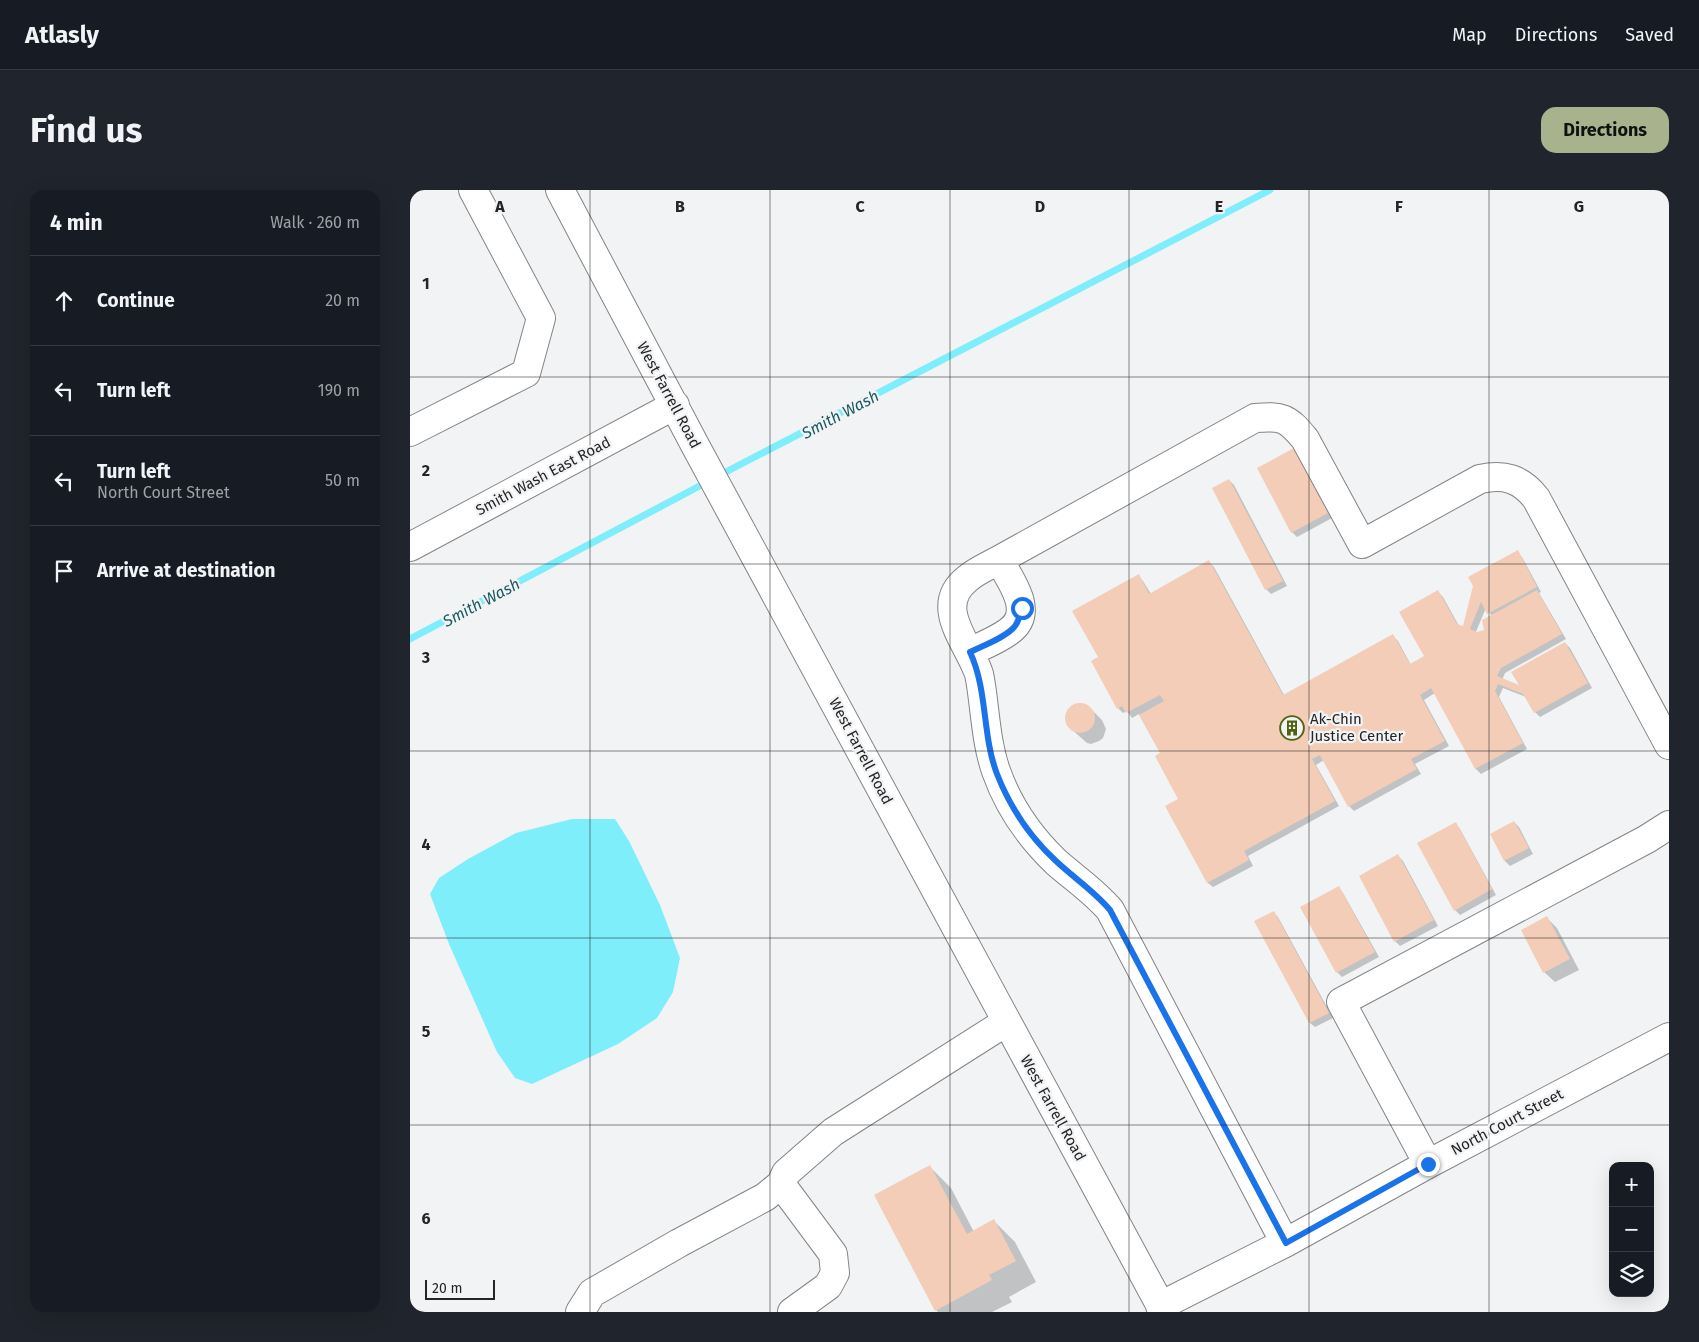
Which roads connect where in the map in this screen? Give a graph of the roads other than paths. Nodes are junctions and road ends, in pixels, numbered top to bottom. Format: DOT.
graph roads {
  1 [pos="473,190"];
  2 [pos="560,190"];
  3 [pos="675,405"];
  4 [pos="410,432"];
  5 [pos="410,547"];
  6 [pos="999,560"];
  7 [pos="970,652"];
  8 [pos="1669,745"];
  9 [pos="1669,825"];
  10 [pos="1006,1022"];
  11 [pos="1669,1038"];
  12 [pos="1428,1164"];
  13 [pos="781,1184"];
  14 [pos="1286,1243"];
  15 [pos="1162,1309"];
  16 [pos="580,1312"];
  17 [pos="792,1312"];
  1 -- 4 [label="street"];
  2 -- 3 [label="street, West Farrell Road"];
  3 -- 5 [label="street, Smith Wash East Road"];
  3 -- 10 [label="street, West Farrell Road"];
  6 -- 7 [label="street"];
  6 -- 7 [label="street"];
  6 -- 8 [label="street"];
  7 -- 14 [label="street"];
  9 -- 12 [label="street"];
  10 -- 13 [label="street"];
  10 -- 15 [label="street, West Farrell Road"];
  11 -- 12 [label="street, North Court Street"];
  12 -- 14 [label="street, North Court Street"];
  13 -- 16 [label="street"];
  13 -- 17 [label="street"];
  14 -- 15 [label="street, North Court Street"];
}
